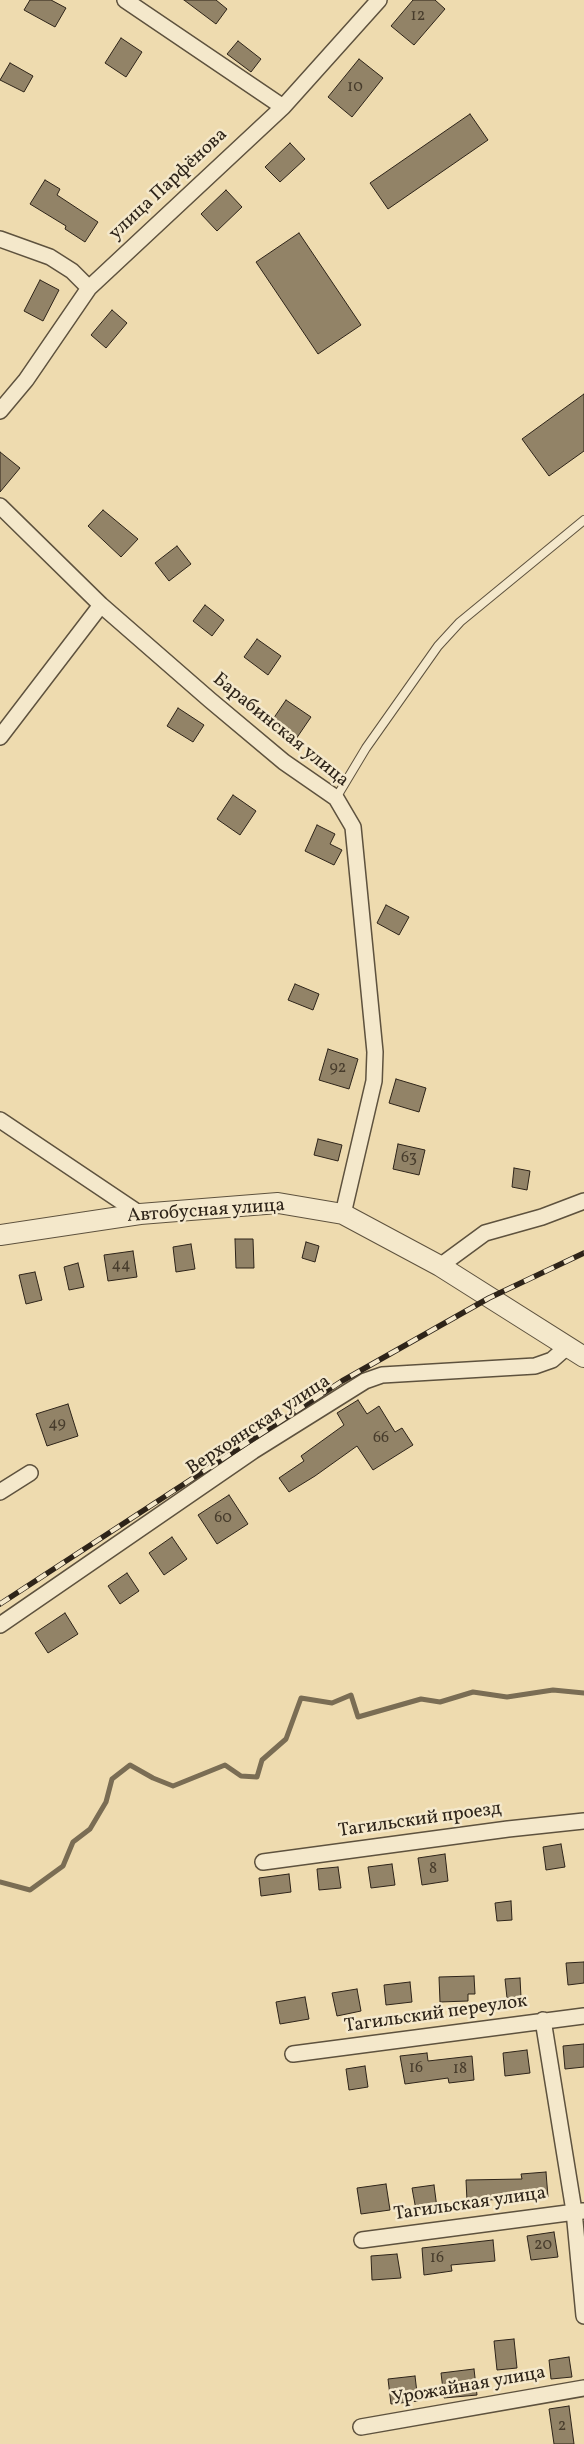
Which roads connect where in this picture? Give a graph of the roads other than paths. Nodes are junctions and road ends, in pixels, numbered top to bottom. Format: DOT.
graph roads {
  1 [pos="125,0"];
  2 [pos="379,0"];
  3 [pos="283,107"];
  4 [pos="0,239"];
  5 [pos="89,288"];
  6 [pos="0,411"];
  7 [pos="0,506"];
  8 [pos="584,520"];
  9 [pos="101,605"];
  10 [pos="0,738"];
  11 [pos="336,798"];
  12 [pos="0,1120"];
  13 [pos="584,1201"];
  14 [pos="140,1214"];
  15 [pos="343,1214"];
  16 [pos="0,1235"];
  17 [pos="440,1266"];
  18 [pos="576,1351"];
  19 [pos="30,1474"];
  20 [pos="0,1492"];
  21 [pos="0,1624"];
  22 [pos="584,1821"];
  23 [pos="263,1862"];
  24 [pos="584,2016"];
  25 [pos="543,2020"];
  26 [pos="293,2054"];
  27 [pos="579,2211"];
  28 [pos="362,2240"];
  29 [pos="584,2316"];
  30 [pos="584,2388"];
  31 [pos="362,2427"];
  1 -- 3 [label="street"];
  2 -- 3 [label="street, улица Парфёнова"];
  3 -- 5 [label="street, улица Парфёнова"];
  4 -- 5 [label="street"];
  5 -- 6 [label="street, улица Парфёнова"];
  7 -- 9 [label="street, Барабинская улица"];
  8 -- 11 [label="lane"];
  9 -- 10 [label="street"];
  9 -- 11 [label="street, Барабинская улица"];
  11 -- 15 [label="street, Барабинская улица"];
  12 -- 14 [label="street"];
  13 -- 17 [label="street"];
  14 -- 15 [label="street, Автобусная улица"];
  14 -- 16 [label="street, Автобусная улица"];
  15 -- 17 [label="street, Автобусная улица"];
  17 -- 18 [label="street, Автобусная улица"];
  18 -- 21 [label="street, Верхоянская улица"];
  19 -- 20 [label="street"];
  22 -- 23 [label="street, Тагильский проезд"];
  24 -- 25 [label="street, Тагильский переулок"];
  25 -- 26 [label="street, Тагильский переулок"];
  25 -- 27 [label="street"];
  27 -- 28 [label="street, Тагильская улица"];
  27 -- 29 [label="street"];
  30 -- 31 [label="street, Урожайная улица"];
}
